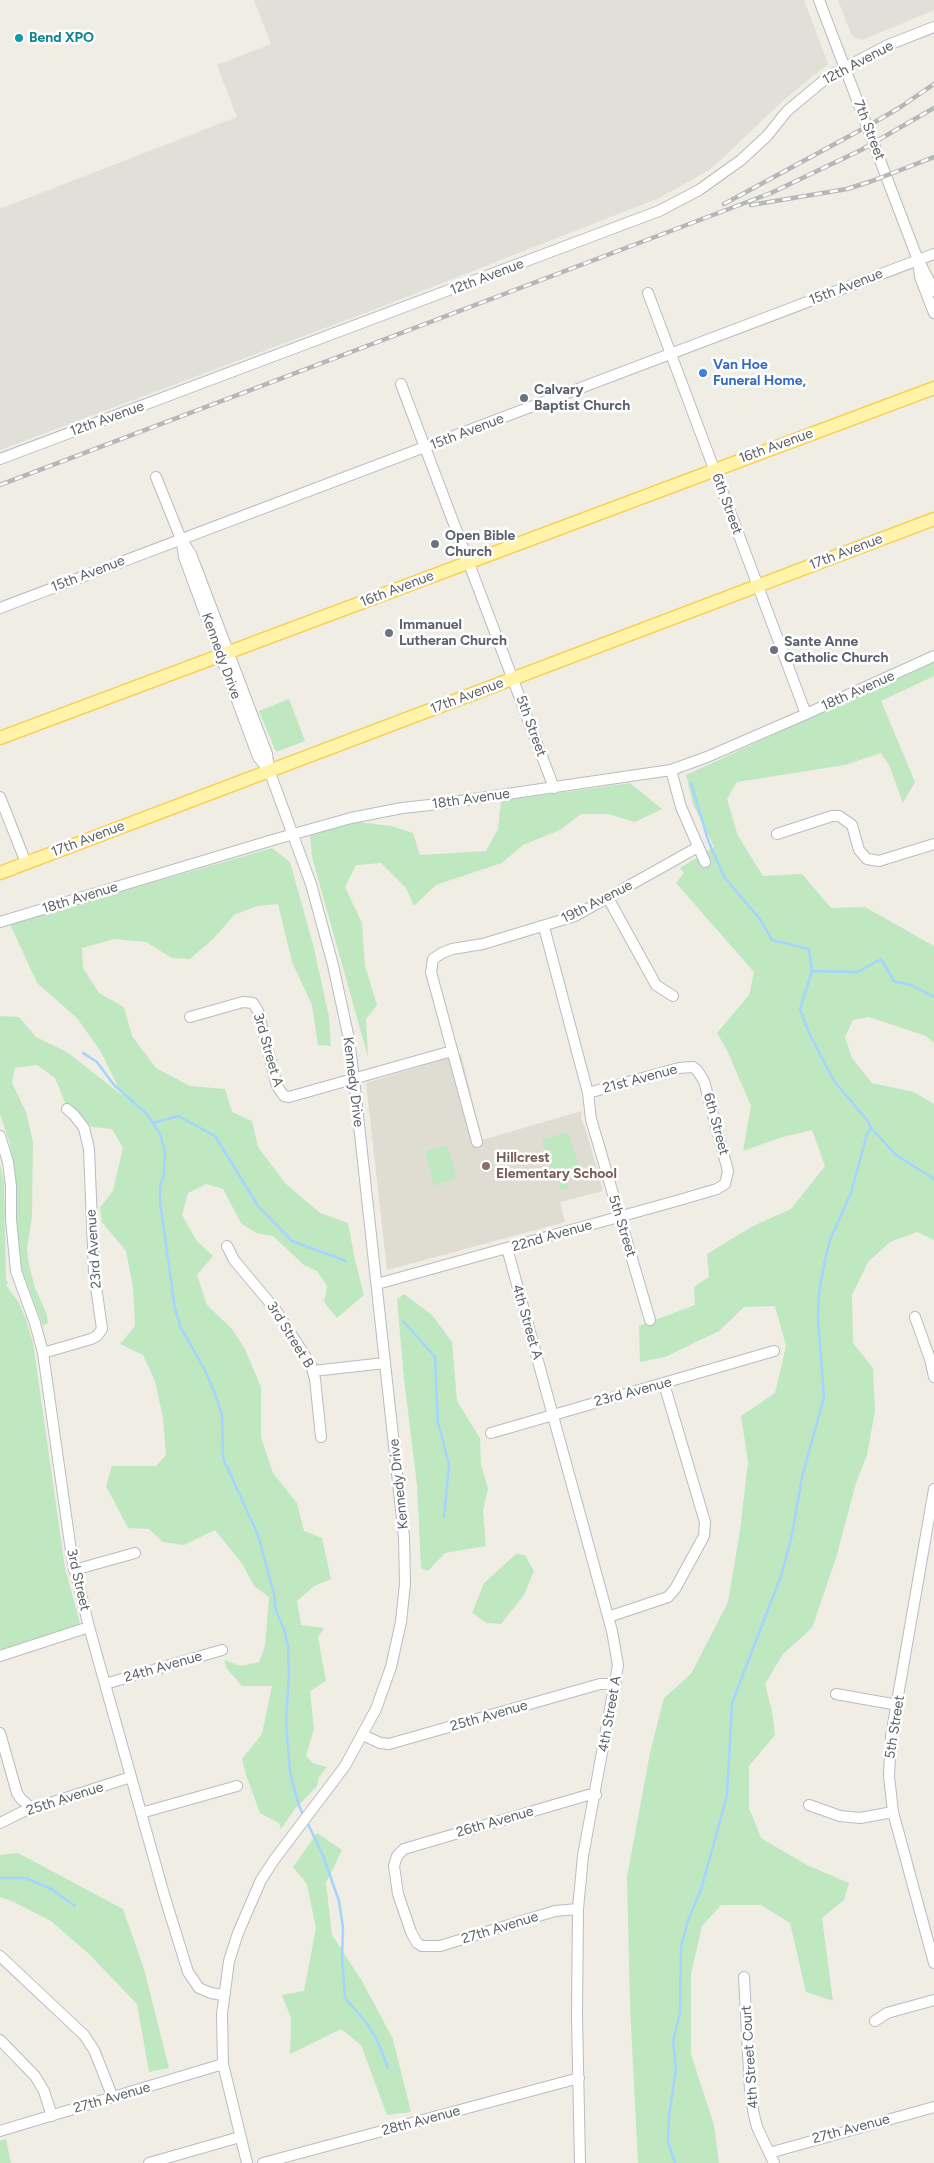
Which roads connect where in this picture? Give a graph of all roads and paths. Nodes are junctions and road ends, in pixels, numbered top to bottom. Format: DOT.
graph roads {
  1 [pos="819,0"];
  2 [pos="934,27"];
  3 [pos="845,68"];
  4 [pos="934,254"];
  5 [pos="918,260"];
  6 [pos="934,291"];
  7 [pos="648,294"];
  8 [pos="934,313"];
  9 [pos="670,354"];
  10 [pos="401,384"];
  11 [pos="934,388"];
  12 [pos="426,448"];
  13 [pos="0,459"];
  14 [pos="714,469"];
  15 [pos="156,477"];
  16 [pos="934,519"];
  17 [pos="181,539"];
  18 [pos="470,562"];
  19 [pos="758,586"];
  20 [pos="0,608"];
  21 [pos="225,654"];
  22 [pos="934,656"];
  23 [pos="514,679"];
  24 [pos="806,714"];
  25 [pos="0,738"];
  26 [pos="269,770"];
  27 [pos="671,770"];
  28 [pos="554,788"];
  29 [pos="0,798"];
  30 [pos="777,834"];
  31 [pos="294,835"];
  32 [pos="934,844"];
  33 [pos="698,847"];
  34 [pos="705,862"];
  35 [pos="26,863"];
  36 [pos="0,873"];
  37 [pos="608,898"];
  38 [pos="0,922"];
  39 [pos="544,927"];
  40 [pos="673,996"];
  41 [pos="190,1017"];
  42 [pos="452,1051"];
  43 [pos="693,1067"];
  44 [pos="354,1079"];
  45 [pos="588,1093"];
  46 [pos="68,1109"];
  47 [pos="0,1136"];
  48 [pos="477,1142"];
  49 [pos="725,1184"];
  50 [pos="619,1217"];
  51 [pos="227,1246"];
  52 [pos="507,1248"];
  53 [pos="377,1284"];
  54 [pos="914,1316"];
  55 [pos="650,1320"];
  56 [pos="774,1351"];
  57 [pos="43,1353"];
  58 [pos="385,1363"];
  59 [pos="314,1371"];
  60 [pos="934,1377"];
  61 [pos="664,1384"];
  62 [pos="553,1414"];
  63 [pos="491,1433"];
  64 [pos="321,1437"];
  65 [pos="934,1489"];
  66 [pos="135,1553"];
  67 [pos="74,1570"];
  68 [pos="608,1617"];
  69 [pos="89,1627"];
  70 [pos="222,1650"];
  71 [pos="0,1656"];
  72 [pos="105,1684"];
  73 [pos="616,1684"];
  74 [pos="836,1694"];
  75 [pos="898,1705"];
  76 [pos="0,1733"];
  77 [pos="363,1736"];
  78 [pos="131,1777"];
  79 [pos="237,1786"];
  80 [pos="596,1795"];
  81 [pos="809,1805"];
  82 [pos="33,1809"];
  83 [pos="893,1812"];
  84 [pos="141,1813"];
  85 [pos="0,1823"];
  86 [pos="578,1909"];
  87 [pos="932,1944"];
  88 [pos="422,1946"];
  89 [pos="0,1956"];
  90 [pos="934,1963"];
  91 [pos="744,1977"];
  92 [pos="224,1995"];
  93 [pos="934,2000"];
  94 [pos="875,2021"];
  95 [pos="0,2040"];
  96 [pos="223,2064"];
  97 [pos="579,2078"];
  98 [pos="113,2098"];
  99 [pos="934,2107"];
  100 [pos="52,2116"];
  101 [pos="0,2131"];
  102 [pos="240,2137"];
  103 [pos="768,2152"];
  104 [pos="149,2163"];
  105 [pos="247,2163"];
  106 [pos="263,2163"];
  107 [pos="580,2163"];
  108 [pos="774,2163"];
  1 -- 3 [label="street, 7th Street"];
  2 -- 3 [label="street, 12th Avenue"];
  3 -- 5 [label="street, 7th Street"];
  3 -- 13 [label="street, 12th Avenue"];
  4 -- 5 [label="street, 15th Avenue"];
  5 -- 6 [label="street, 7th Street"];
  5 -- 8 [label="street, 7th Street"];
  5 -- 9 [label="street, 15th Avenue"];
  7 -- 9 [label="street, 6th Street"];
  9 -- 12 [label="street, 15th Avenue"];
  9 -- 14 [label="street, 6th Street"];
  10 -- 12 [label="street, 5th Street"];
  11 -- 14 [label="main road, 16th Avenue"];
  12 -- 17 [label="street, 15th Avenue"];
  12 -- 18 [label="street, 5th Street"];
  14 -- 18 [label="main road, 16th Avenue"];
  14 -- 19 [label="street, 6th Street"];
  15 -- 17 [label="street, Kennedy Drive"];
  16 -- 19 [label="main road, 17th Avenue"];
  17 -- 20 [label="street, 15th Avenue"];
  17 -- 21 [label="street, Kennedy Drive"];
  18 -- 21 [label="main road, 16th Avenue"];
  18 -- 23 [label="street, 5th Street"];
  19 -- 23 [label="main road, 17th Avenue"];
  19 -- 24 [label="street, 6th Street"];
  21 -- 25 [label="main road, 16th Avenue"];
  21 -- 26 [label="street, Kennedy Drive"];
  22 -- 24 [label="street, 18th Avenue"];
  23 -- 26 [label="main road, 17th Avenue"];
  23 -- 28 [label="street, 5th Street"];
  24 -- 27 [label="street, 18th Avenue"];
  26 -- 31 [label="street, Kennedy Drive"];
  26 -- 35 [label="main road, 17th Avenue"];
  27 -- 28 [label="street, 18th Avenue"];
  27 -- 33 [label="street"];
  28 -- 31 [label="street, 18th Avenue"];
  29 -- 35 [label="street"];
  30 -- 32 [label="street"];
  31 -- 38 [label="street, 18th Avenue"];
  31 -- 44 [label="street, Kennedy Drive"];
  33 -- 34 [label="street"];
  33 -- 37 [label="street, 19th Avenue"];
  35 -- 36 [label="main road, 17th Avenue"];
  37 -- 39 [label="street, 19th Avenue"];
  37 -- 40 [label="street"];
  39 -- 42 [label="street, 19th Avenue"];
  39 -- 45 [label="street, 5th Street"];
  41 -- 44 [label="street, 3rd Street A"];
  42 -- 44 [label="street"];
  42 -- 48 [label="street"];
  43 -- 45 [label="street, 21st Avenue"];
  43 -- 49 [label="street, 6th Street"];
  44 -- 53 [label="street, Kennedy Drive"];
  45 -- 50 [label="street, 5th Street"];
  46 -- 57 [label="street, 23rd Avenue"];
  47 -- 57 [label="street, 3rd Street"];
  49 -- 50 [label="street, 22nd Avenue"];
  50 -- 52 [label="street, 22nd Avenue"];
  50 -- 55 [label="street, 5th Street"];
  51 -- 59 [label="street, 3rd Street B"];
  52 -- 53 [label="street, 22nd Avenue"];
  52 -- 62 [label="street, 4th Street A"];
  53 -- 58 [label="street, Kennedy Drive"];
  54 -- 60 [label="street"];
  56 -- 61 [label="street, 23rd Avenue"];
  57 -- 67 [label="street, 3rd Street"];
  58 -- 59 [label="street"];
  58 -- 77 [label="street, Kennedy Drive"];
  59 -- 64 [label="street, 3rd Street B"];
  61 -- 62 [label="street, 23rd Avenue"];
  61 -- 68 [label="street"];
  62 -- 63 [label="street, 23rd Avenue"];
  62 -- 68 [label="street, 4th Street A"];
  65 -- 75 [label="street, 5th Street"];
  66 -- 67 [label="street"];
  67 -- 69 [label="street, 3rd Street"];
  68 -- 73 [label="street, 4th Street A"];
  69 -- 71 [label="street"];
  69 -- 72 [label="street, 3rd Street"];
  70 -- 72 [label="street, 24th Avenue"];
  72 -- 78 [label="street, 3rd Street"];
  73 -- 77 [label="street, 25th Avenue"];
  73 -- 80 [label="street, 4th Street A"];
  74 -- 75 [label="street"];
  75 -- 83 [label="street, 5th Street"];
  76 -- 82 [label="street"];
  77 -- 92 [label="street, Kennedy Drive"];
  78 -- 82 [label="street, 25th Avenue"];
  78 -- 84 [label="street, 3rd Street"];
  79 -- 84 [label="street"];
  80 -- 86 [label="street, 4th Street A"];
  80 -- 88 [label="street, 26th Avenue"];
  81 -- 83 [label="street"];
  82 -- 85 [label="street, 25th Avenue"];
  83 -- 87 [label="street, 5th Street"];
  84 -- 92 [label="street, 3rd Street"];
  86 -- 88 [label="street, 27th Avenue"];
  86 -- 97 [label="street, 4th Street A"];
  87 -- 90 [label="street, 5th Street"];
  89 -- 98 [label="street"];
  91 -- 103 [label="street, 4th Street Court"];
  92 -- 96 [label="street, Kennedy Drive"];
  93 -- 94 [label="street"];
  95 -- 100 [label="street"];
  96 -- 98 [label="street, 27th Avenue"];
  96 -- 102 [label="street, Kennedy Drive"];
  97 -- 106 [label="street, 28th Avenue"];
  97 -- 107 [label="street, 4th Street A"];
  98 -- 100 [label="street, 27th Avenue"];
  99 -- 103 [label="street, 27th Avenue"];
  100 -- 101 [label="street, 27th Avenue"];
  102 -- 104 [label="street"];
  102 -- 105 [label="street, Kennedy Drive"];
  103 -- 108 [label="street, 4th Street Court"];
}
